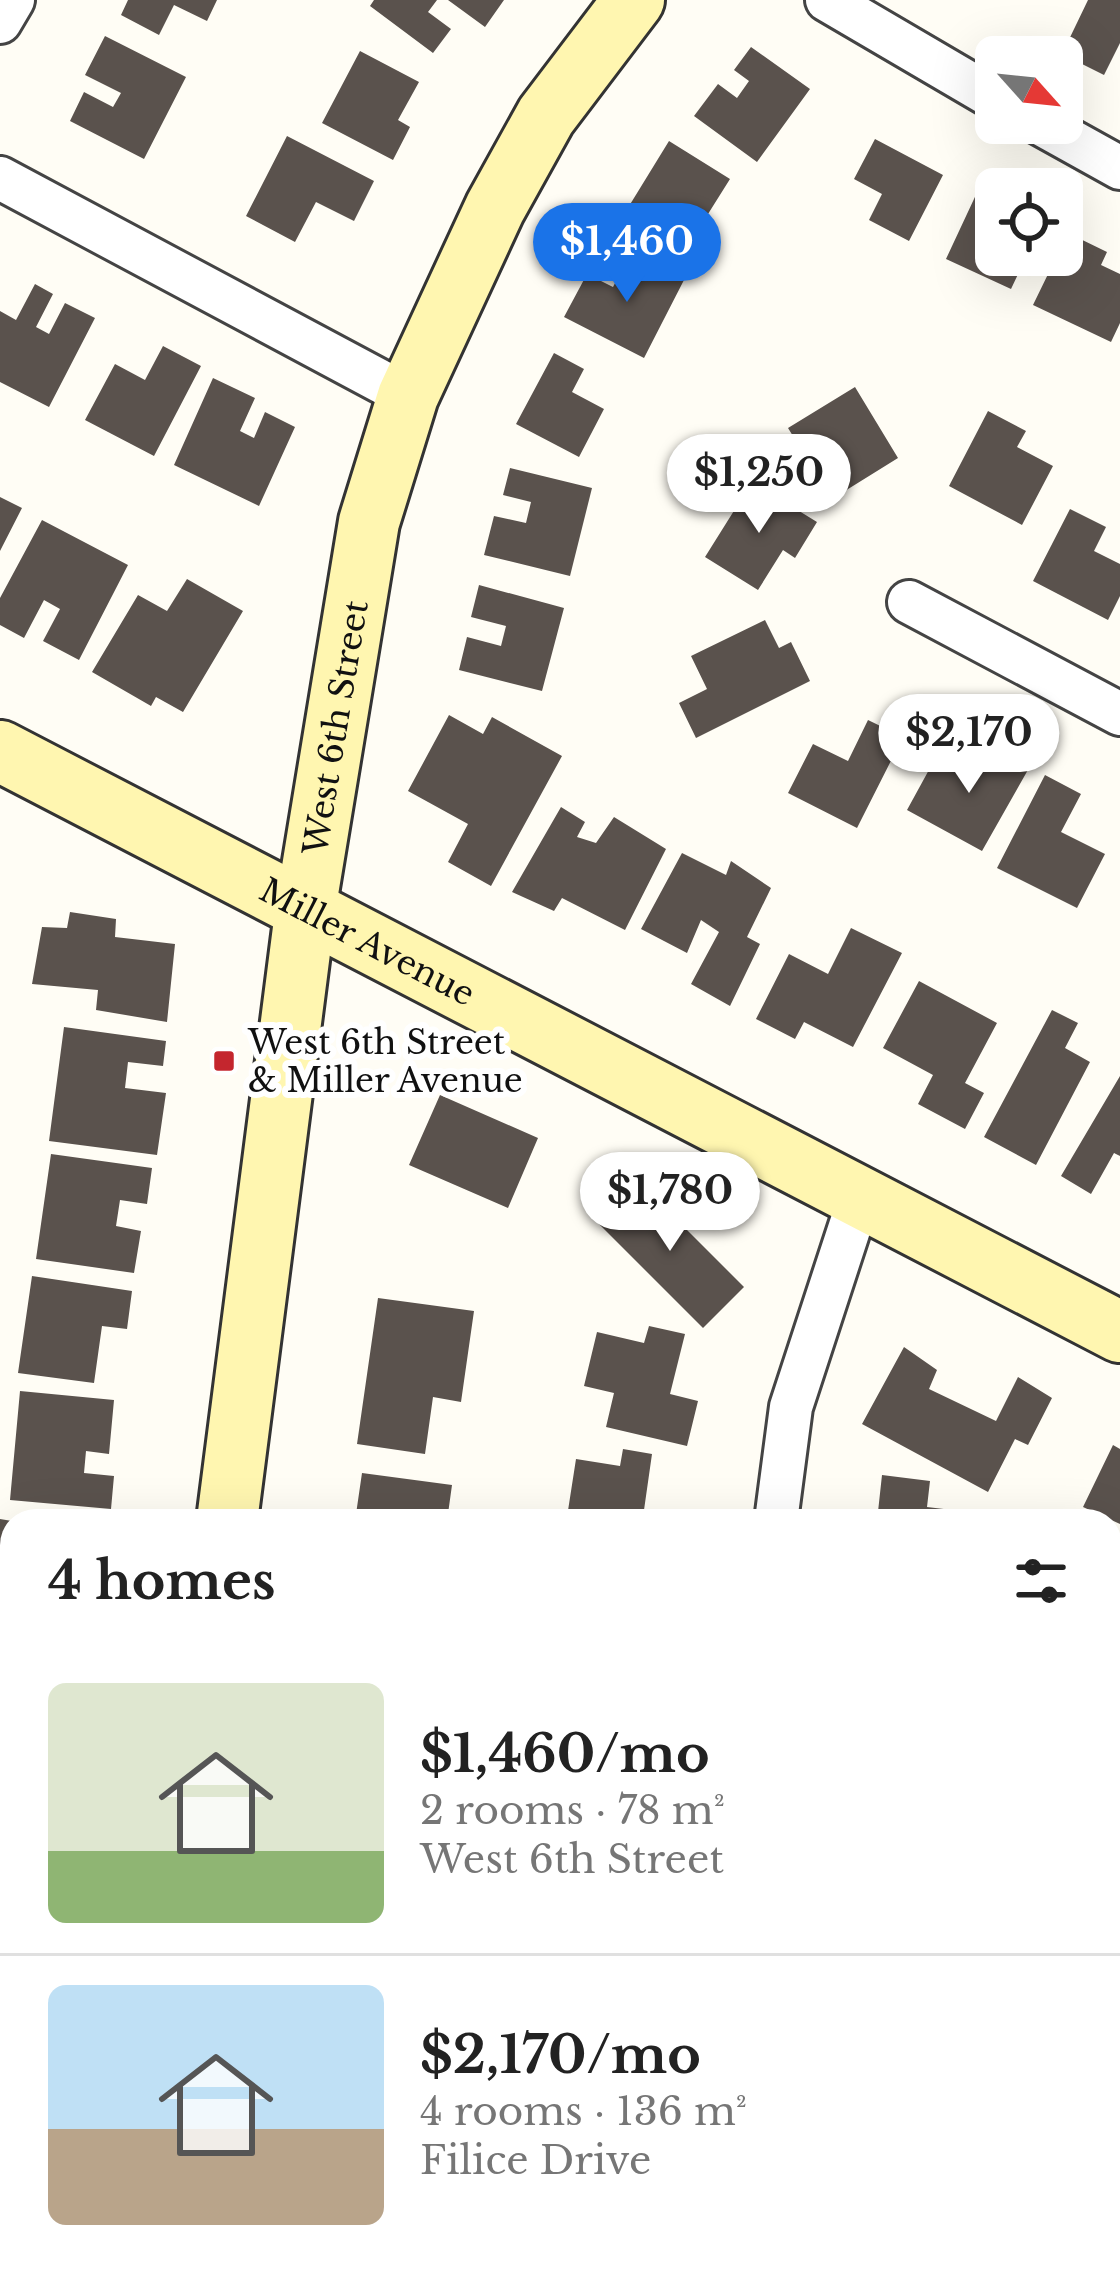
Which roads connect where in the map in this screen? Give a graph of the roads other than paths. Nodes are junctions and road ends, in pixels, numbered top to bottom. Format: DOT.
graph roads {
  1 [pos="13,0"];
  2 [pos="634,0"];
  3 [pos="827,0"];
  4 [pos="0,22"];
  5 [pos="975,87"];
  6 [pos="1077,144"];
  7 [pos="1120,168"];
  8 [pos="0,178"];
  9 [pos="408,396"];
  10 [pos="909,602"];
  11 [pos="1120,714"];
  12 [pos="0,751"];
  13 [pos="307,905"];
  14 [pos="859,1199"];
  15 [pos="1120,1332"];
  16 [pos="229,1509"];
  17 [pos="778,1509"];
  1 -- 4 [label="street"];
  2 -- 9 [label="street, West 6th Street"];
  3 -- 5 [label="street"];
  6 -- 7 [label="street"];
  8 -- 9 [label="street"];
  9 -- 13 [label="street, West 6th Street"];
  10 -- 11 [label="street"];
  12 -- 13 [label="street, Miller Avenue"];
  13 -- 14 [label="street, Miller Avenue"];
  13 -- 16 [label="street, West 6th Street"];
  14 -- 15 [label="street, Miller Avenue"];
  14 -- 17 [label="street"];
}
